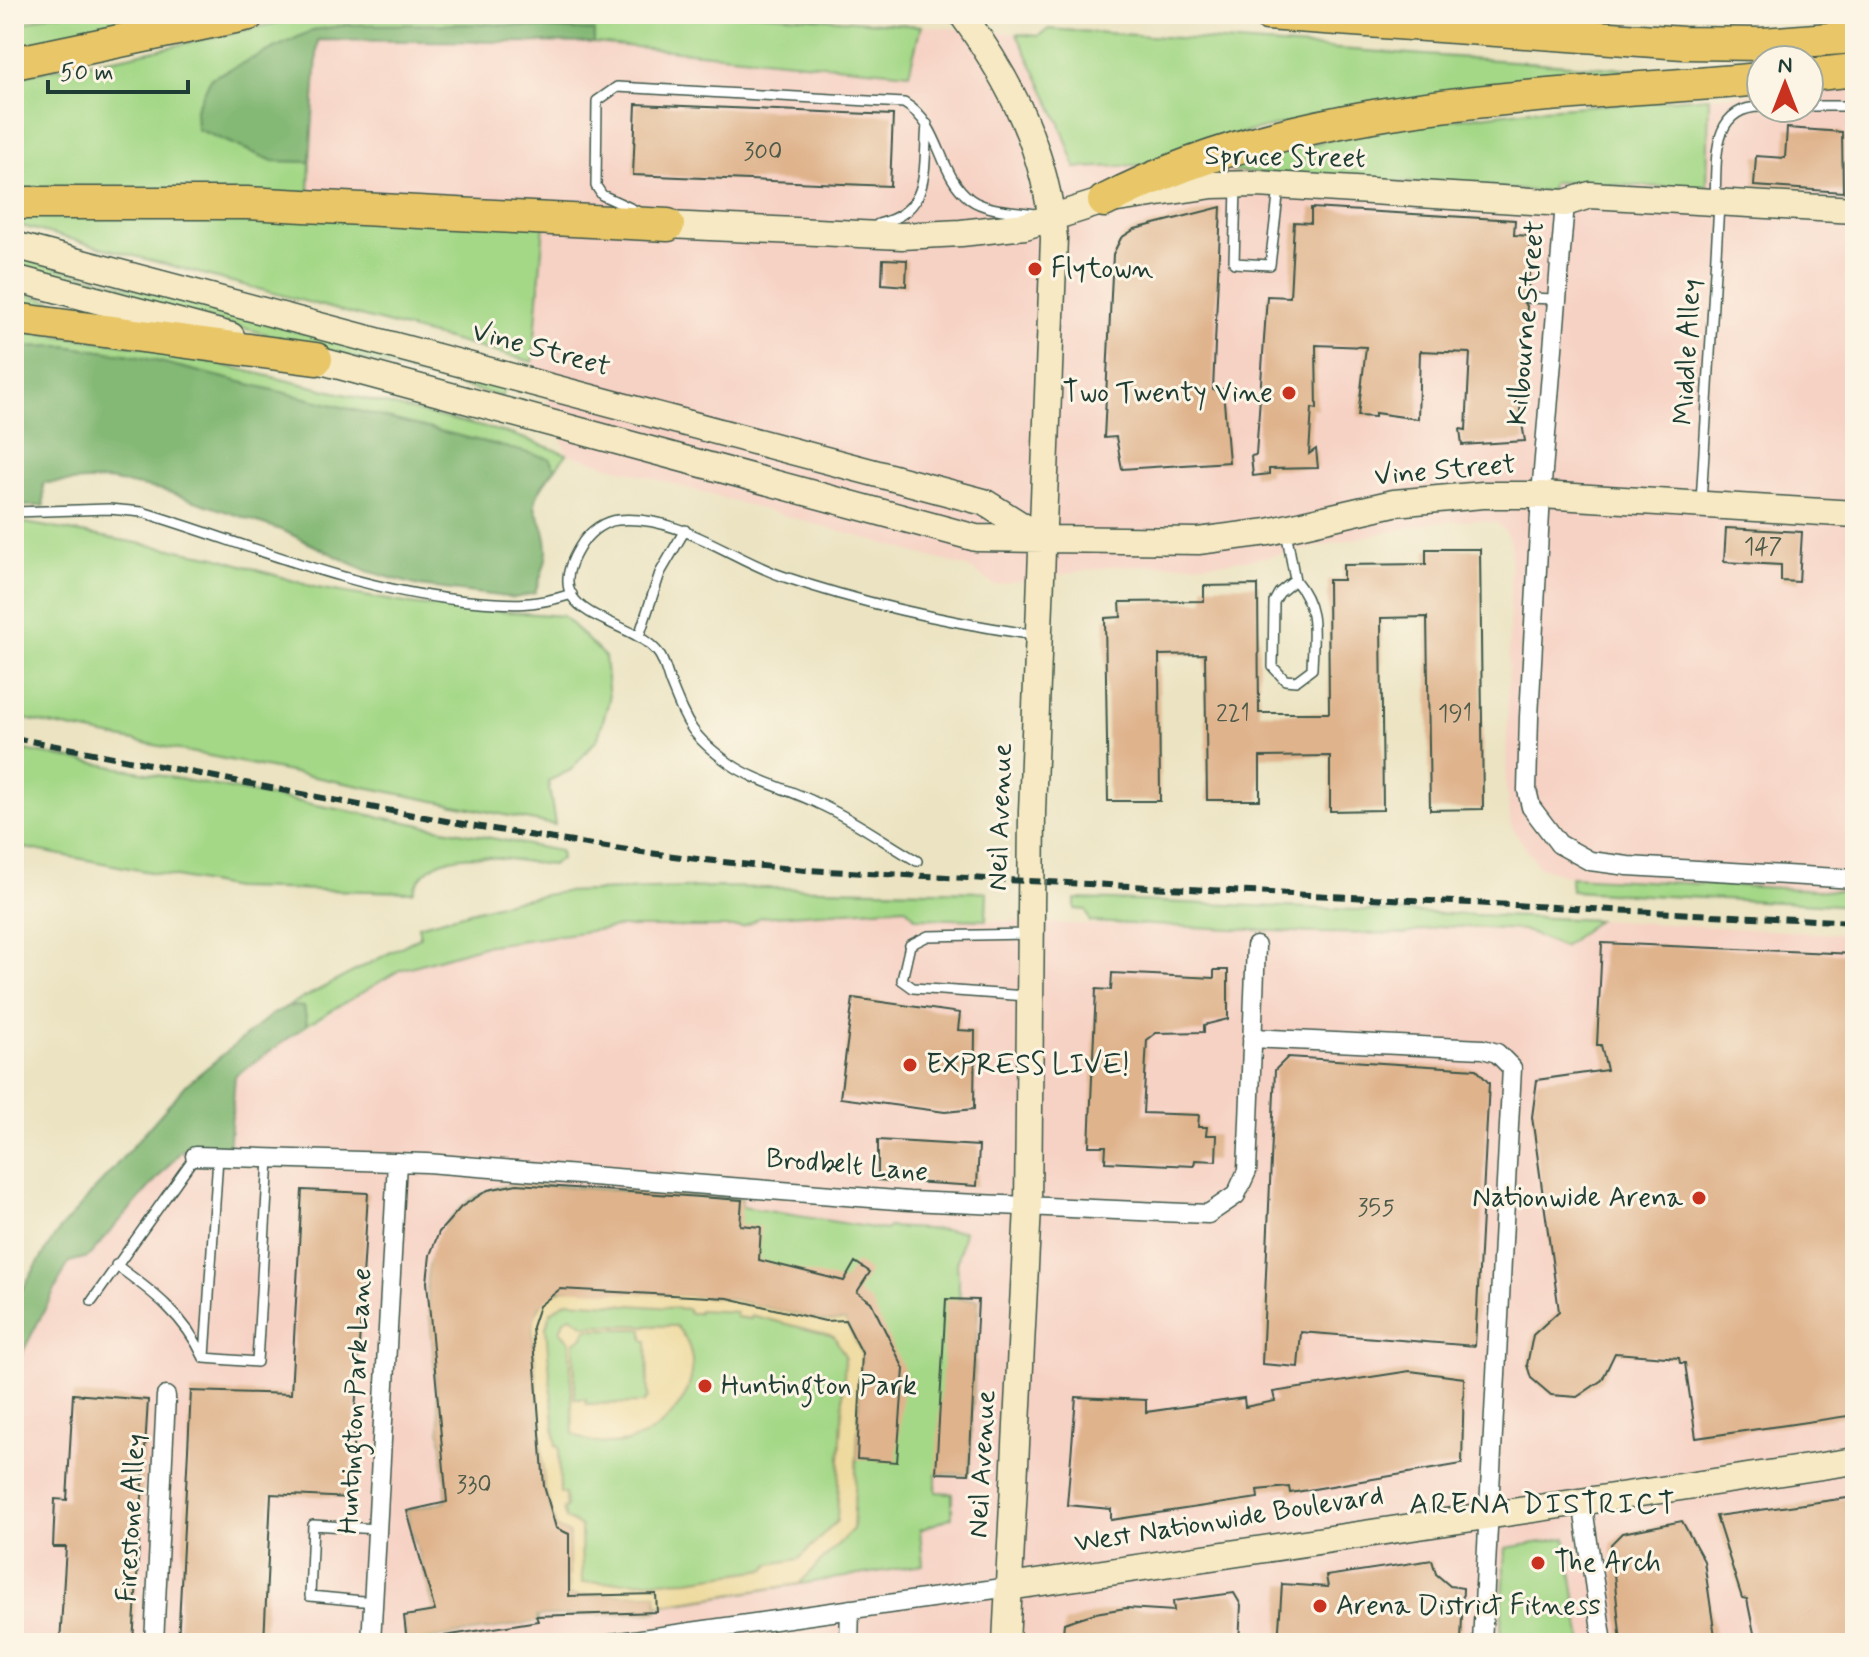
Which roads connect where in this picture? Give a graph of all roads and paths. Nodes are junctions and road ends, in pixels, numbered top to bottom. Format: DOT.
graph roads {
  1 [pos="249,14"];
  2 [pos="962,14"];
  3 [pos="1267,14"];
  4 [pos="1855,37"];
  5 [pos="14,63"];
  6 [pos="1855,70"];
  7 [pos="1825,73"];
  8 [pos="1745,80"];
  9 [pos="1825,106"];
  10 [pos="1855,106"];
  11 [pos="1745,110"];
  12 [pos="928,122"];
  13 [pos="1236,185"];
  14 [pos="1279,186"];
  15 [pos="1104,201"];
  16 [pos="14,203"];
  17 [pos="1565,203"];
  18 [pos="1717,203"];
  19 [pos="1855,210"];
  20 [pos="1052,216"];
  21 [pos="668,225"];
  22 [pos="843,233"];
  23 [pos="14,245"];
  24 [pos="14,278"];
  25 [pos="1527,298"];
  26 [pos="1556,299"];
  27 [pos="14,319"];
  28 [pos="316,359"];
  29 [pos="1541,495"];
  30 [pos="1701,505"];
  31 [pos="14,512"];
  32 [pos="1855,514"];
  33 [pos="1286,528"];
  34 [pos="685,530"];
  35 [pos="1043,539"];
  36 [pos="1295,580"];
  37 [pos="572,594"];
  38 [pos="639,636"];
  39 [pos="1039,636"];
  40 [pos="917,861"];
  41 [pos="1855,879"];
  42 [pos="1030,934"];
  43 [pos="1256,946"];
  44 [pos="1030,996"];
  45 [pos="1252,1038"];
  46 [pos="195,1156"];
  47 [pos="218,1157"];
  48 [pos="269,1159"];
  49 [pos="397,1162"];
  50 [pos="1028,1207"];
  51 [pos="116,1265"];
  52 [pos="92,1301"];
  53 [pos="204,1358"];
  54 [pos="166,1396"];
  55 [pos="1855,1461"];
  56 [pos="1582,1501"];
  57 [pos="1489,1514"];
  58 [pos="377,1529"];
  59 [pos="1009,1587"];
  60 [pos="373,1602"];
  61 [pos="850,1609"];
  62 [pos="655,1640"];
  63 [pos="154,1643"];
  64 [pos="371,1643"];
  65 [pos="613,1643"];
  66 [pos="849,1643"];
  67 [pos="1006,1643"];
  68 [pos="1482,1643"];
  69 [pos="1603,1643"];
  1 -- 5 [label="highway"];
  2 -- 20 [label="street, Neil Avenue"];
  3 -- 4 [label="highway"];
  6 -- 7 [label="highway"];
  8 -- 15 [label="highway"];
  9 -- 10 [label="lane"];
  11 -- 18 [label="lane, Middle Alley"];
  12 -- 20 [label="lane"];
  12 -- 21 [label="lane"];
  12 -- 22 [label="lane"];
  13 -- 14 [label="street, Spruce Street"];
  13 -- 14 [label="lane"];
  13 -- 15 [label="street, Spruce Street"];
  14 -- 17 [label="street, Spruce Street"];
  15 -- 20 [label="street, Spruce Street"];
  16 -- 21 [label="highway"];
  17 -- 18 [label="street, Spruce Street"];
  17 -- 26 [label="street, Kilbourne Street"];
  18 -- 19 [label="street, Spruce Street"];
  18 -- 30 [label="lane, Middle Alley"];
  20 -- 22 [label="street, Spruce Street"];
  20 -- 35 [label="street, Neil Avenue"];
  21 -- 22 [label="street, Spruce Street"];
  23 -- 35 [label="street, Vine Street"];
  24 -- 28 [label="street, Vine Street"];
  25 -- 26 [label="lane"];
  26 -- 29 [label="street, Kilbourne Street"];
  27 -- 28 [label="highway"];
  28 -- 35 [label="street, Vine Street"];
  29 -- 30 [label="street, Vine Street"];
  29 -- 33 [label="street, Vine Street"];
  29 -- 41 [label="street, Kilbourne Street"];
  30 -- 32 [label="street, Vine Street"];
  31 -- 37 [label="lane"];
  33 -- 35 [label="street, Vine Street"];
  33 -- 36 [label="lane"];
  34 -- 37 [label="lane"];
  34 -- 38 [label="lane"];
  34 -- 39 [label="lane"];
  35 -- 39 [label="street, Neil Avenue"];
  36 -- 36 [label="lane"];
  37 -- 38 [label="lane"];
  38 -- 40 [label="lane"];
  39 -- 42 [label="street, Neil Avenue"];
  42 -- 44 [label="street, Neil Avenue"];
  42 -- 44 [label="lane"];
  43 -- 45 [label="street, Brodbelt Lane"];
  44 -- 50 [label="street, Neil Avenue"];
  45 -- 50 [label="street, Brodbelt Lane"];
  45 -- 57 [label="street"];
  46 -- 47 [label="street, Brodbelt Lane"];
  46 -- 51 [label="lane"];
  47 -- 48 [label="street, Brodbelt Lane"];
  47 -- 53 [label="lane"];
  48 -- 49 [label="street, Brodbelt Lane"];
  48 -- 53 [label="lane"];
  49 -- 50 [label="street, Brodbelt Lane"];
  49 -- 58 [label="street, Huntington Park Lane"];
  50 -- 59 [label="street, Neil Avenue"];
  51 -- 52 [label="lane"];
  51 -- 53 [label="lane"];
  54 -- 63 [label="street, Firestone Alley"];
  55 -- 56 [label="street, West Nationwide Boulevard"];
  56 -- 57 [label="street, West Nationwide Boulevard"];
  56 -- 69 [label="street"];
  57 -- 59 [label="street, West Nationwide Boulevard"];
  57 -- 68 [label="street"];
  58 -- 60 [label="street, Huntington Park Lane"];
  58 -- 60 [label="lane"];
  59 -- 61 [label="street, West Nationwide Boulevard"];
  59 -- 67 [label="street, Neil Avenue"];
  60 -- 64 [label="street, Huntington Park Lane"];
  61 -- 62 [label="street, West Nationwide Boulevard"];
  61 -- 66 [label="street"];
  62 -- 65 [label="street, West Nationwide Boulevard"];
}
